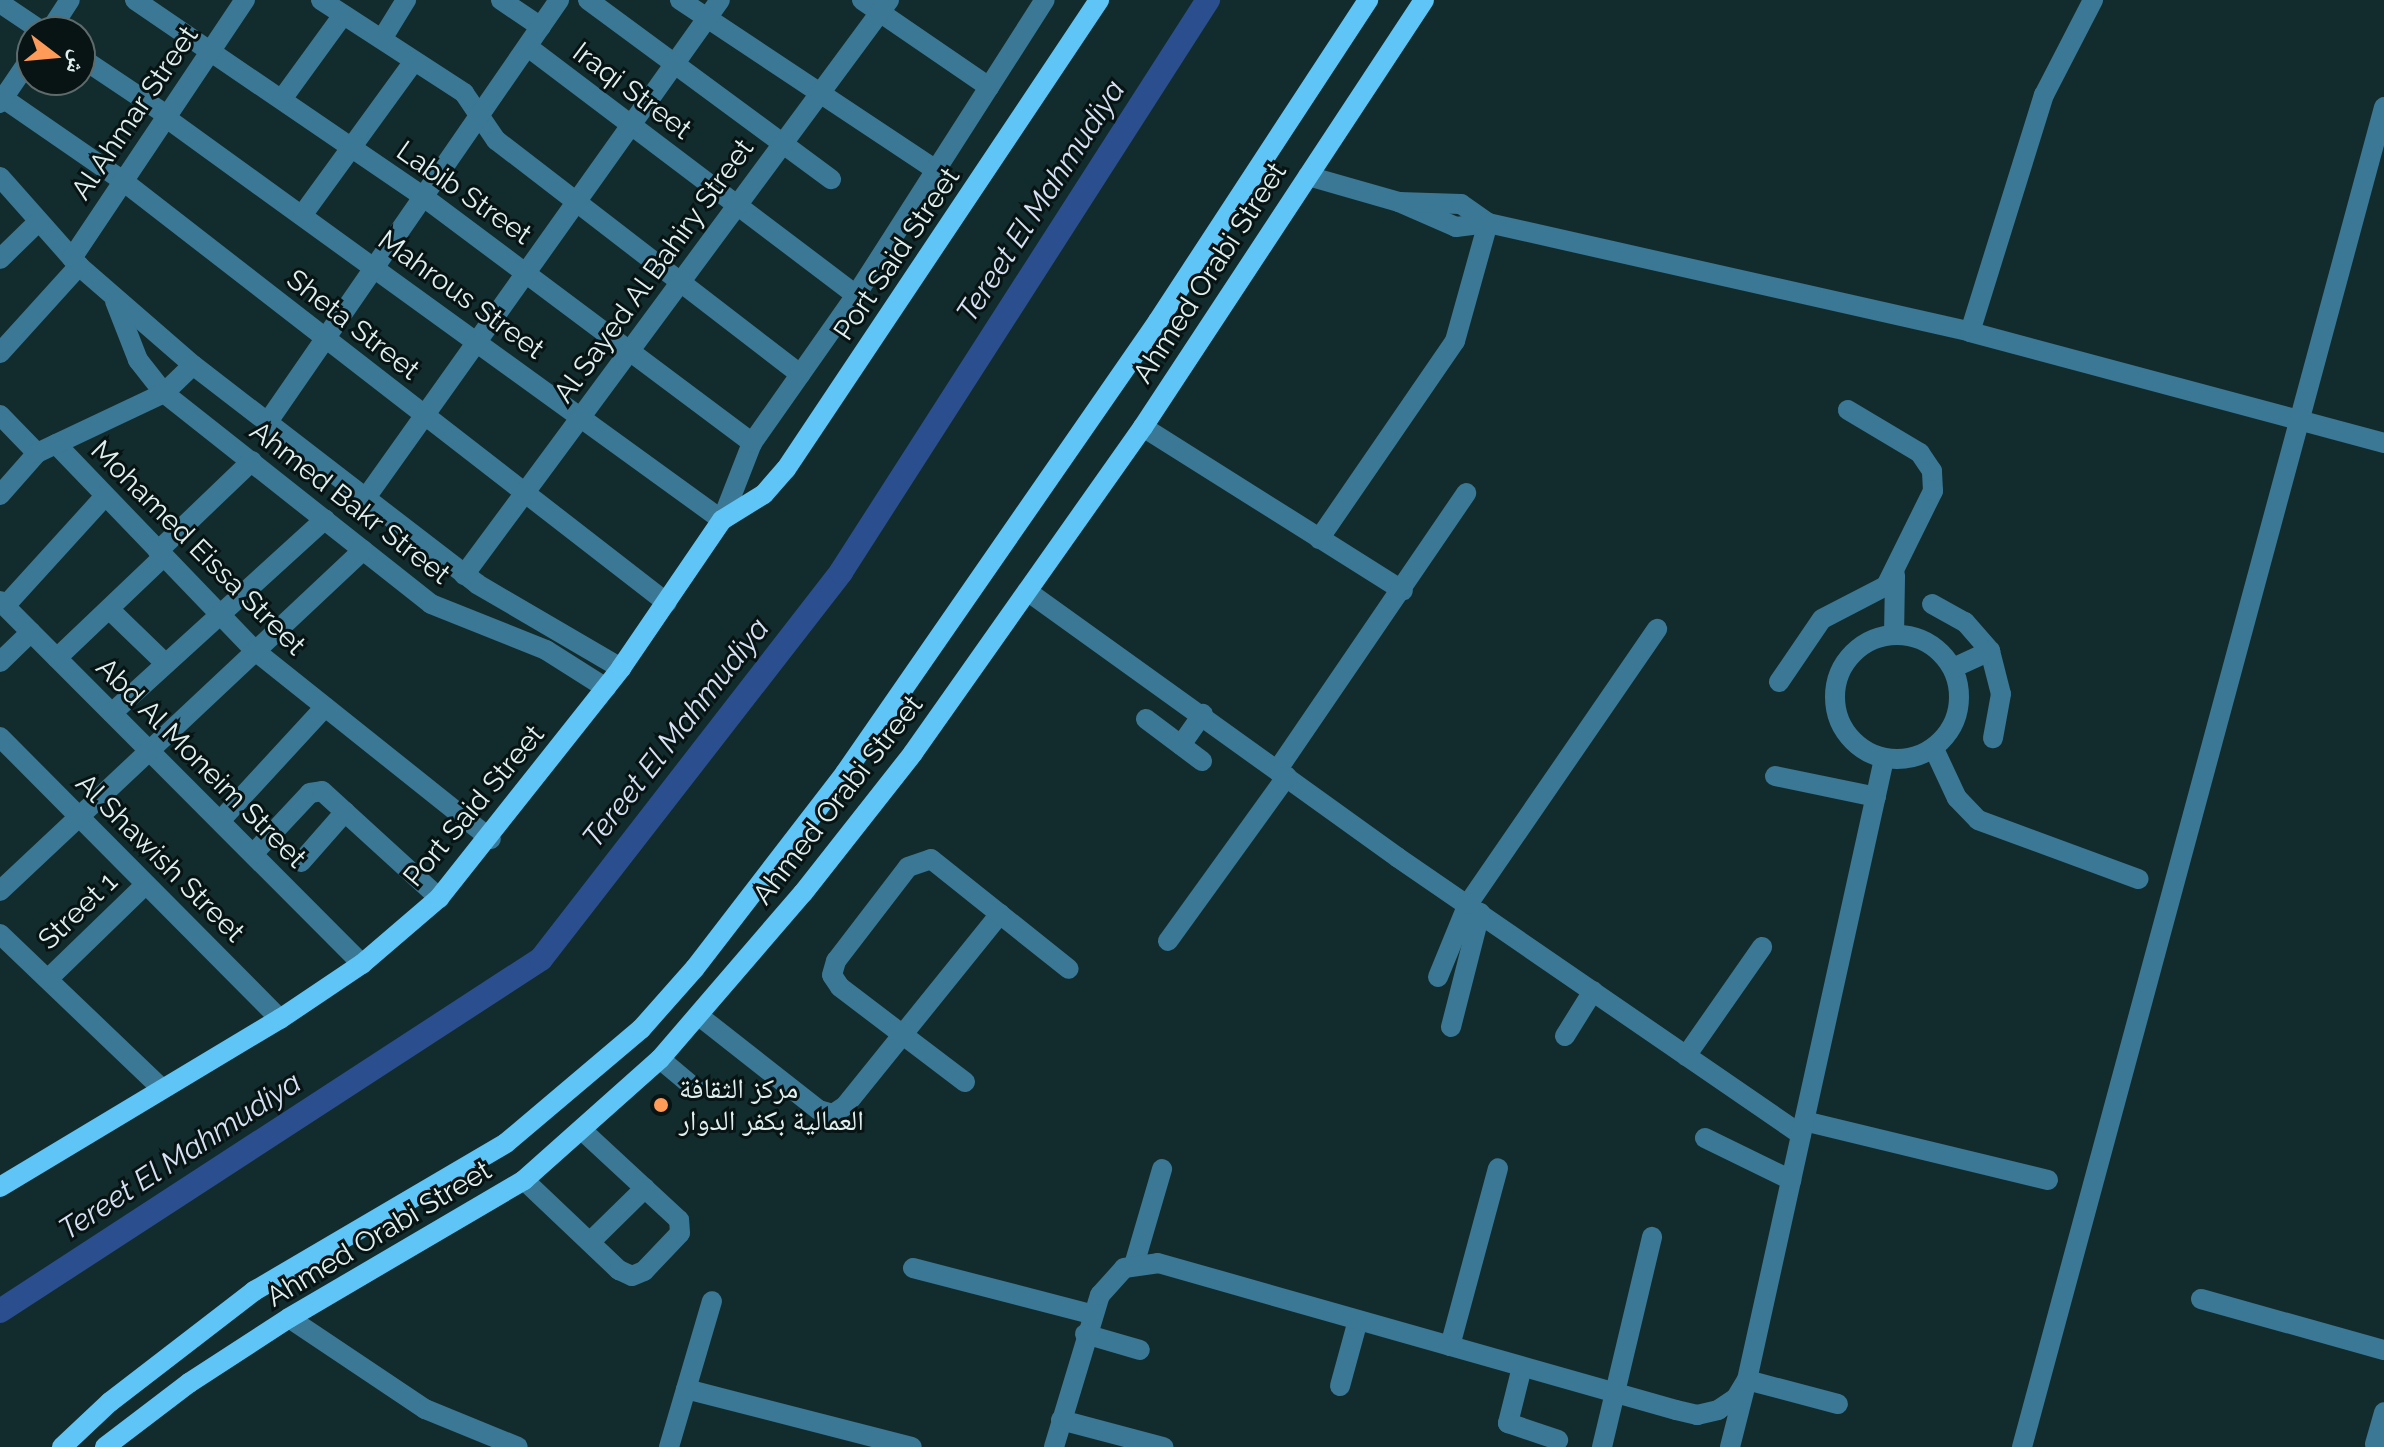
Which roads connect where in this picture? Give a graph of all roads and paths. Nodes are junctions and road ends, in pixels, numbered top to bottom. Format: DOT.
graph roads {
  1 [pos="135,0"];
  2 [pos="245,0"];
  3 [pos="321,0"];
  4 [pos="406,0"];
  5 [pos="501,0"];
  6 [pos="559,0"];
  7 [pos="588,0"];
  8 [pos="680,0"];
  9 [pos="720,0"];
  10 [pos="862,0"];
  11 [pos="1045,0"];
  12 [pos="1099,0"];
  13 [pos="1368,0"];
  14 [pos="1424,0"];
  15 [pos="2093,0"];
  16 [pos="0,3"];
  17 [pos="884,6"];
  18 [pos="343,15"];
  19 [pos="21,16"];
  20 [pos="707,18"];
  21 [pos="541,27"];
  22 [pos="382,39"];
  23 [pos="528,47"];
  24 [pos="209,51"];
  25 [pos="414,61"];
  26 [pos="674,64"];
  27 [pos="96,68"];
  28 [pos="16,78"];
  29 [pos="989,87"];
  30 [pos="820,94"];
  31 [pos="1,99"];
  32 [pos="282,99"];
  33 [pos="2384,107"];
  34 [pos="166,116"];
  35 [pos="479,118"];
  36 [pos="633,126"];
  37 [pos="782,144"];
  38 [pos="352,149"];
  39 [pos="936,170"];
  40 [pos="1308,176"];
  41 [pos="0,177"];
  42 [pos="831,179"];
  43 [pos="123,181"];
  44 [pos="425,198"];
  45 [pos="578,202"];
  46 [pos="739,206"];
  47 [pos="303,214"];
  48 [pos="39,221"];
  49 [pos="1488,223"];
  50 [pos="0,259"];
  51 [pos="76,262"];
  52 [pos="375,265"];
  53 [pos="528,272"];
  54 [pos="683,281"];
  55 [pos="856,295"];
  56 [pos="115,301"];
  57 [pos="1970,332"];
  58 [pos="325,339"];
  59 [pos="477,341"];
  60 [pos="631,348"];
  61 [pos="0,353"];
  62 [pos="193,365"];
  63 [pos="800,374"];
  64 [pos="164,393"];
  65 [pos="1848,410"];
  66 [pos="0,415"];
  67 [pos="424,416"];
  68 [pos="580,418"];
  69 [pos="2299,419"];
  70 [pos="267,423"];
  71 [pos="1143,427"];
  72 [pos="752,443"];
  73 [pos="2384,443"];
  74 [pos="56,444"];
  75 [pos="37,453"];
  76 [pos="252,461"];
  77 [pos="1466,493"];
  78 [pos="524,494"];
  79 [pos="0,495"];
  80 [pos="105,496"];
  81 [pos="365,499"];
  82 [pos="325,519"];
  83 [pos="722,520"];
  84 [pos="1319,539"];
  85 [pos="363,550"];
  86 [pos="160,554"];
  87 [pos="1895,575"];
  88 [pos="470,579"];
  89 [pos="1027,591"];
  90 [pos="1403,591"];
  91 [pos="503,600"];
  92 [pos="667,603"];
  93 [pos="2,604"];
  94 [pos="1932,604"];
  95 [pos="109,609"];
  96 [pos="220,615"];
  97 [pos="461,618"];
  98 [pos="490,628"];
  99 [pos="1657,629"];
  100 [pos="31,632"];
  101 [pos="1894,635"];
  102 [pos="254,650"];
  103 [pos="1990,651"];
  104 [pos="57,658"];
  105 [pos="0,662"];
  106 [pos="166,664"];
  107 [pos="621,668"];
  108 [pos="1953,668"];
  109 [pos="1779,682"];
  110 [pos="606,688"];
  111 [pos="325,707"];
  112 [pos="112,713"];
  113 [pos="1203,714"];
  114 [pos="1146,719"];
  115 [pos="1993,738"];
  116 [pos="1181,745"];
  117 [pos="148,749"];
  118 [pos="1934,749"];
  119 [pos="5,751"];
  120 [pos="1884,759"];
  121 [pos="1202,761"];
  122 [pos="1283,773"];
  123 [pos="1775,776"];
  124 [pos="1876,797"];
  125 [pos="345,812"];
  126 [pos="79,816"];
  127 [pos="220,821"];
  128 [pos="491,839"];
  129 [pos="253,854"];
  130 [pos="301,862"];
  131 [pos="2138,879"];
  132 [pos="146,884"];
  133 [pos="0,891"];
  134 [pos="439,898"];
  135 [pos="1474,908"];
  136 [pos="1000,914"];
  137 [pos="0,934"];
  138 [pos="1168,941"];
  139 [pos="1762,947"];
  140 [pos="362,964"];
  141 [pos="1069,969"];
  142 [pos="1438,977"];
  143 [pos="48,979"];
  144 [pos="1593,991"];
  145 [pos="699,1016"];
  146 [pos="280,1019"];
  147 [pos="1451,1027"];
  148 [pos="903,1034"];
  149 [pos="1565,1036"];
  150 [pos="1686,1056"];
  151 [pos="660,1059"];
  152 [pos="965,1082"];
  153 [pos="162,1089"];
  154 [pos="697,1090"];
  155 [pos="1803,1128"];
  156 [pos="583,1131"];
  157 [pos="1705,1138"];
  158 [pos="1498,1168"];
  159 [pos="1162,1169"];
  160 [pos="524,1180"];
  161 [pos="1791,1180"];
  162 [pos="2048,1180"];
  163 [pos="0,1187"];
  164 [pos="645,1188"];
  165 [pos="1652,1237"];
  166 [pos="590,1242"];
  167 [pos="1134,1265"];
  168 [pos="913,1268"];
  169 [pos="2201,1299"];
  170 [pos="712,1301"];
  171 [pos="1091,1314"];
  172 [pos="289,1318"];
  173 [pos="1358,1320"];
  174 [pos="1085,1334"];
  175 [pos="1450,1346"];
  176 [pos="1140,1350"];
  177 [pos="2384,1350"];
  178 [pos="170,1356"];
  179 [pos="1522,1367"];
  180 [pos="1747,1380"];
  181 [pos="189,1383"];
  182 [pos="1340,1386"];
  183 [pos="686,1389"];
  184 [pos="1617,1394"];
  185 [pos="1838,1404"];
  186 [pos="2384,1412"];
  187 [pos="1061,1420"];
  188 [pos="1558,1440"];
  189 [pos="2375,1444"];
  190 [pos="62,1447"];
  191 [pos="105,1447"];
  192 [pos="518,1447"];
  193 [pos="669,1447"];
  194 [pos="912,1447"];
  195 [pos="1054,1447"];
  196 [pos="1163,1447"];
  197 [pos="1602,1447"];
  198 [pos="1730,1447"];
  199 [pos="2022,1447"];
  1 -- 24 [label="street, Labib Street"];
  2 -- 24 [label="street, Al Ahmar Street"];
  3 -- 18 [label="street"];
  4 -- 22 [label="street"];
  5 -- 21 [label="street, Iraqi Street"];
  6 -- 21 [label="street"];
  7 -- 26 [label="street"];
  8 -- 20 [label="street"];
  9 -- 20 [label="street"];
  10 -- 17 [label="street"];
  11 -- 29 [label="street, Port Said Street"];
  12 -- 83 [label="main road, Port Said Street"];
  13 -- 178 [label="main road, Ahmed Orabi Street"];
  14 -- 40 [label="main road, Ahmed Orabi Street"];
  15 -- 57 [label="street"];
  16 -- 19 [label="street"];
  17 -- 29 [label="street"];
  17 -- 30 [label="street, Al Sayed Al Bahiry Street"];
  18 -- 22 [label="street"];
  18 -- 32 [label="street"];
  20 -- 26 [label="street"];
  20 -- 30 [label="street"];
  21 -- 23 [label="street"];
  22 -- 25 [label="street"];
  23 -- 35 [label="street"];
  23 -- 36 [label="street, Iraqi Street"];
  24 -- 32 [label="street, Labib Street"];
  24 -- 34 [label="street, Al Ahmar Street"];
  25 -- 35 [label="street"];
  25 -- 38 [label="street"];
  26 -- 36 [label="street"];
  26 -- 37 [label="street"];
  27 -- 34 [label="street, Mahrous Street"];
  28 -- 31 [label="street"];
  29 -- 39 [label="street, Port Said Street"];
  30 -- 37 [label="street, Al Sayed Al Bahiry Street"];
  30 -- 39 [label="street"];
  31 -- 43 [label="street, Sheta Street"];
  32 -- 38 [label="street, Labib Street"];
  33 -- 69 [label="street"];
  34 -- 43 [label="street, Al Ahmar Street"];
  34 -- 47 [label="street, Mahrous Street"];
  35 -- 44 [label="street"];
  35 -- 45 [label="street"];
  36 -- 45 [label="street"];
  36 -- 46 [label="street, Iraqi Street"];
  37 -- 42 [label="street"];
  37 -- 46 [label="street, Al Sayed Al Bahiry Street"];
  38 -- 44 [label="street, Labib Street"];
  38 -- 47 [label="street"];
  39 -- 55 [label="street, Port Said Street"];
  40 -- 49 [label="street"];
  40 -- 71 [label="main road, Ahmed Orabi Street"];
  41 -- 48 [label="street, Ahmed Bakr Street"];
  43 -- 51 [label="street, Al Ahmar Street"];
  43 -- 58 [label="street, Sheta Street"];
  44 -- 52 [label="street"];
  44 -- 53 [label="street, Labib Street"];
  45 -- 53 [label="street"];
  45 -- 54 [label="street"];
  46 -- 54 [label="street, Al Sayed Al Bahiry Street"];
  46 -- 55 [label="street, Iraqi Street"];
  47 -- 52 [label="street, Mahrous Street"];
  48 -- 50 [label="street"];
  48 -- 51 [label="street, Ahmed Bakr Street"];
  49 -- 57 [label="street"];
  49 -- 84 [label="street"];
  51 -- 56 [label="street, Ahmed Bakr Street"];
  51 -- 61 [label="street, Al Ahmar Street"];
  52 -- 58 [label="street"];
  52 -- 59 [label="street, Mahrous Street"];
  53 -- 59 [label="street"];
  53 -- 60 [label="street, Labib Street"];
  54 -- 60 [label="street, Al Sayed Al Bahiry Street"];
  54 -- 63 [label="street"];
  55 -- 63 [label="street, Port Said Street"];
  56 -- 62 [label="street, Ahmed Bakr Street"];
  56 -- 64 [label="street, Ahmed Bakr Street"];
  57 -- 69 [label="street"];
  58 -- 67 [label="street, Sheta Street"];
  58 -- 70 [label="street"];
  59 -- 67 [label="street"];
  59 -- 68 [label="street, Mahrous Street"];
  60 -- 68 [label="street, Al Sayed Al Bahiry Street"];
  60 -- 72 [label="street, Labib Street"];
  62 -- 64 [label="street"];
  62 -- 70 [label="street, Ahmed Bakr Street"];
  63 -- 72 [label="street, Port Said Street"];
  64 -- 74 [label="street"];
  64 -- 76 [label="street, Ahmed Bakr Street"];
  65 -- 87 [label="street"];
  66 -- 75 [label="street"];
  67 -- 78 [label="street, Sheta Street"];
  67 -- 81 [label="street"];
  68 -- 78 [label="street, Al Sayed Al Bahiry Street"];
  68 -- 83 [label="street, Mahrous Street"];
  69 -- 73 [label="street"];
  69 -- 199 [label="street"];
  70 -- 81 [label="street, Ahmed Bakr Street"];
  71 -- 84 [label="street"];
  71 -- 89 [label="main road, Ahmed Orabi Street"];
  72 -- 83 [label="street, Port Said Street"];
  74 -- 75 [label="street"];
  74 -- 80 [label="street, Mohamed Eissa Street"];
  75 -- 79 [label="street"];
  76 -- 82 [label="street, Ahmed Bakr Street"];
  76 -- 86 [label="street"];
  77 -- 90 [label="street"];
  78 -- 88 [label="street, Al Sayed Al Bahiry Street"];
  78 -- 92 [label="street, Sheta Street"];
  80 -- 86 [label="street, Mohamed Eissa Street"];
  80 -- 93 [label="street"];
  81 -- 88 [label="street, Ahmed Bakr Street"];
  82 -- 85 [label="street, Ahmed Bakr Street"];
  82 -- 96 [label="street"];
  83 -- 92 [label="main road, Port Said Street"];
  84 -- 90 [label="street"];
  85 -- 97 [label="street, Ahmed Bakr Street"];
  85 -- 102 [label="street"];
  86 -- 95 [label="street"];
  86 -- 96 [label="street, Mohamed Eissa Street"];
  87 -- 101 [label="street"];
  87 -- 109 [label="street"];
  88 -- 91 [label="street, Ahmed Bakr Street"];
  88 -- 97 [label="street, Al Sayed Al Bahiry Street"];
  89 -- 113 [label="street"];
  89 -- 145 [label="main road, Ahmed Orabi Street"];
  90 -- 122 [label="street"];
  91 -- 98 [label="street"];
  91 -- 107 [label="street, Ahmed Bakr Street"];
  92 -- 107 [label="main road, Port Said Street"];
  93 -- 100 [label="street, Abd Al Moneim Street"];
  94 -- 103 [label="street"];
  95 -- 104 [label="street"];
  95 -- 106 [label="street"];
  96 -- 102 [label="street, Mohamed Eissa Street"];
  96 -- 106 [label="street"];
  97 -- 98 [label="street, Ahmed Bakr Street"];
  98 -- 110 [label="street, Ahmed Bakr Street"];
  99 -- 135 [label="street"];
  100 -- 104 [label="street, Abd Al Moneim Street"];
  100 -- 105 [label="street"];
  101 -- 108 [label="street"];
  101 -- 120 [label="street"];
  102 -- 111 [label="street, Mohamed Eissa Street"];
  102 -- 117 [label="street"];
  103 -- 108 [label="street"];
  103 -- 115 [label="street"];
  104 -- 112 [label="street, Abd Al Moneim Street"];
  106 -- 112 [label="street"];
  107 -- 110 [label="main road, Port Said Street"];
  108 -- 118 [label="street"];
  110 -- 128 [label="main road, Port Said Street"];
  111 -- 127 [label="street"];
  111 -- 128 [label="street, Mohamed Eissa Street"];
  112 -- 117 [label="street, Abd Al Moneim Street"];
  113 -- 116 [label="street"];
  113 -- 122 [label="street"];
  114 -- 116 [label="street"];
  116 -- 121 [label="street"];
  117 -- 126 [label="street"];
  117 -- 127 [label="street, Abd Al Moneim Street"];
  118 -- 120 [label="street"];
  118 -- 131 [label="street"];
  119 -- 126 [label="street, Al Shawish Street"];
  120 -- 124 [label="street"];
  122 -- 135 [label="street"];
  122 -- 138 [label="street"];
  123 -- 124 [label="street"];
  124 -- 155 [label="street"];
  125 -- 129 [label="street"];
  125 -- 130 [label="street"];
  125 -- 134 [label="street"];
  126 -- 132 [label="street, Al Shawish Street"];
  126 -- 133 [label="street"];
  127 -- 129 [label="street, Abd Al Moneim Street"];
  128 -- 134 [label="main road, Port Said Street"];
  129 -- 140 [label="street, Abd Al Moneim Street"];
  132 -- 143 [label="street, Street 1"];
  132 -- 146 [label="street, Al Shawish Street"];
  134 -- 140 [label="main road, Port Said Street"];
  135 -- 142 [label="street"];
  135 -- 144 [label="street"];
  135 -- 147 [label="street"];
  136 -- 141 [label="street"];
  136 -- 148 [label="street"];
  136 -- 148 [label="street"];
  137 -- 143 [label="street"];
  139 -- 150 [label="street"];
  140 -- 146 [label="main road, Port Said Street"];
  143 -- 153 [label="street"];
  144 -- 149 [label="street"];
  144 -- 150 [label="street"];
  145 -- 148 [label="street"];
  145 -- 151 [label="main road, Ahmed Orabi Street"];
  146 -- 153 [label="main road, Port Said Street"];
  148 -- 152 [label="street"];
  150 -- 155 [label="street"];
  151 -- 154 [label="street"];
  151 -- 156 [label="main road, Ahmed Orabi Street"];
  153 -- 163 [label="main road, Port Said Street"];
  155 -- 161 [label="street"];
  155 -- 162 [label="street"];
  156 -- 160 [label="main road, Ahmed Orabi Street"];
  156 -- 164 [label="street"];
  157 -- 161 [label="street"];
  158 -- 175 [label="street"];
  159 -- 167 [label="street"];
  160 -- 166 [label="street"];
  160 -- 172 [label="main road, Ahmed Orabi Street"];
  161 -- 180 [label="street"];
  164 -- 166 [label="street"];
  164 -- 166 [label="street"];
  165 -- 184 [label="street"];
  167 -- 171 [label="street"];
  167 -- 173 [label="street"];
  168 -- 171 [label="street"];
  169 -- 177 [label="street"];
  170 -- 183 [label="street"];
  171 -- 174 [label="street"];
  172 -- 181 [label="main road, Ahmed Orabi Street"];
  172 -- 192 [label="street"];
  173 -- 175 [label="street"];
  173 -- 182 [label="street"];
  174 -- 176 [label="street"];
  174 -- 187 [label="street"];
  175 -- 179 [label="street"];
  178 -- 181 [label="main road"];
  178 -- 190 [label="main road, Ahmed Orabi Street"];
  179 -- 184 [label="street"];
  179 -- 188 [label="street"];
  180 -- 184 [label="street"];
  180 -- 185 [label="street"];
  180 -- 198 [label="street"];
  181 -- 191 [label="main road, Ahmed Orabi Street"];
  183 -- 193 [label="street"];
  183 -- 194 [label="street"];
  184 -- 197 [label="street"];
  186 -- 189 [label="street"];
  187 -- 195 [label="street"];
  187 -- 196 [label="street"];
}
